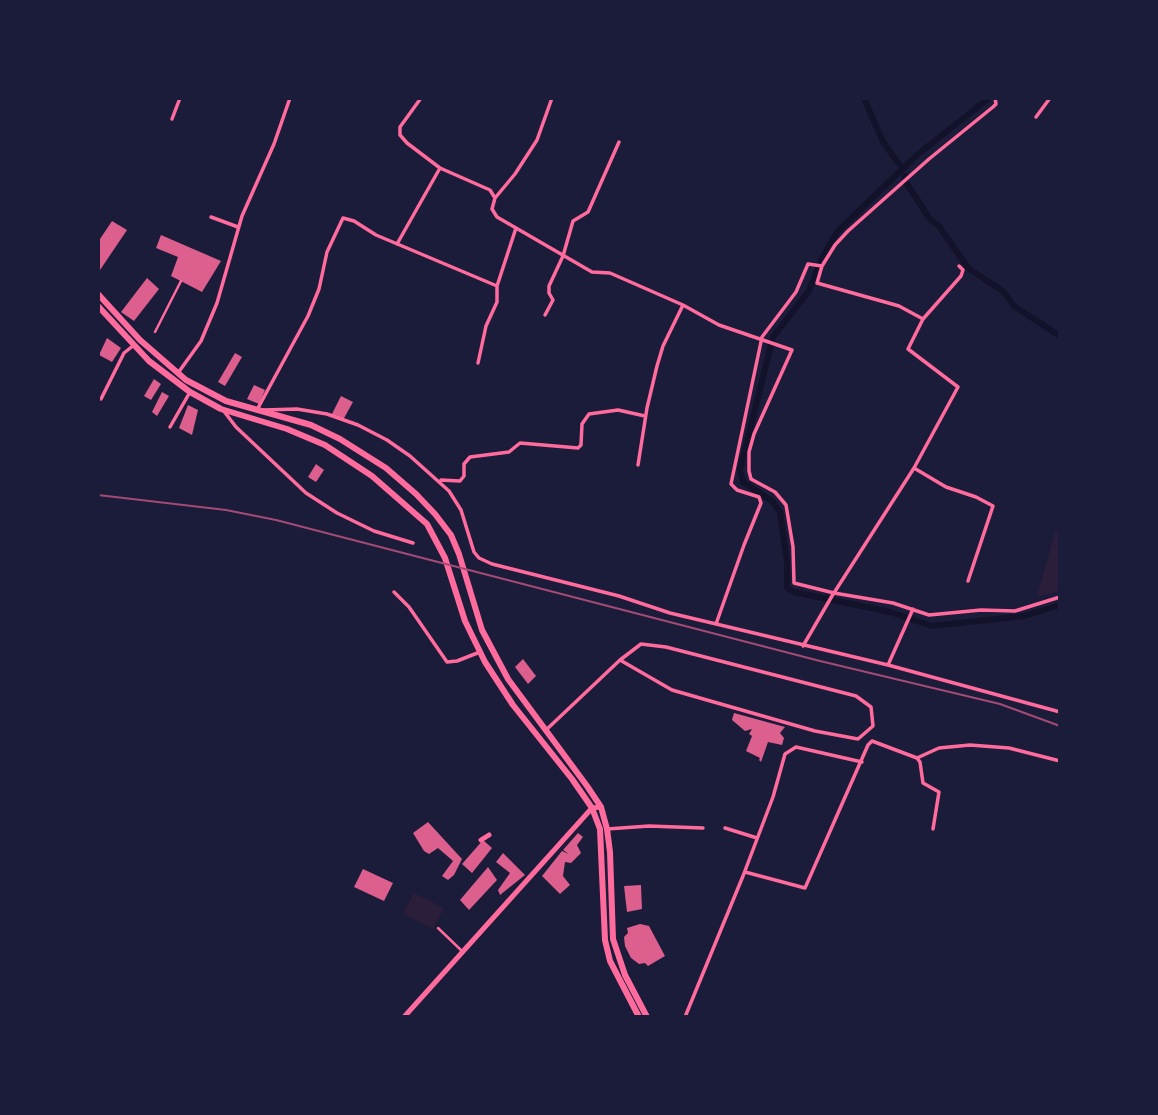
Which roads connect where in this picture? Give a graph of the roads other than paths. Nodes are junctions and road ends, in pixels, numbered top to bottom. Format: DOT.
graph roads {
  1 [pos="180,98"];
  2 [pos="290,98"];
  3 [pos="421,98"];
  4 [pos="552,98"];
  5 [pos="995,98"];
  6 [pos="1050,98"];
  7 [pos="1036,117"];
  8 [pos="172,119"];
  9 [pos="619,142"];
  10 [pos="440,168"];
  11 [pos="495,198"];
  12 [pos="211,217"];
  13 [pos="238,227"];
  14 [pos="516,228"];
  15 [pos="397,244"];
  16 [pos="563,256"];
  17 [pos="818,266"];
  18 [pos="959,266"];
  19 [pos="181,281"];
  20 [pos="497,286"];
  21 [pos="98,294"];
  22 [pos="683,305"];
  23 [pos="98,306"];
  24 [pos="545,316"];
  25 [pos="923,319"];
  26 [pos="155,332"];
  27 [pos="762,339"];
  28 [pos="140,340"];
  29 [pos="134,345"];
  30 [pos="478,363"];
  31 [pos="178,373"];
  32 [pos="190,392"];
  33 [pos="101,399"];
  34 [pos="221,408"];
  35 [pos="257,410"];
  36 [pos="646,416"];
  37 [pos="170,427"];
  38 [pos="638,464"];
  39 [pos="914,468"];
  40 [pos="439,480"];
  41 [pos="413,542"];
  42 [pos="968,581"];
  43 [pos="394,592"];
  44 [pos="833,595"];
  45 [pos="1060,597"];
  46 [pos="913,608"];
  47 [pos="716,624"];
  48 [pos="482,630"];
  49 [pos="470,633"];
  50 [pos="803,646"];
  51 [pos="480,652"];
  52 [pos="620,660"];
  53 [pos="888,665"];
  54 [pos="1060,712"];
  55 [pos="545,731"];
  56 [pos="917,758"];
  57 [pos="1060,761"];
  58 [pos="862,762"];
  59 [pos="601,807"];
  60 [pos="592,808"];
  61 [pos="703,828"];
  62 [pos="725,828"];
  63 [pos="933,828"];
  64 [pos="607,830"];
  65 [pos="489,835"];
  66 [pos="757,838"];
  67 [pos="481,840"];
  68 [pos="745,872"];
  69 [pos="438,928"];
  70 [pos="463,952"];
  71 [pos="404,1017"];
  72 [pos="639,1017"];
  73 [pos="647,1017"];
  74 [pos="685,1017"];
  1 -- 8 [label="street"];
  2 -- 13 [label="street"];
  3 -- 10 [label="street"];
  4 -- 11 [label="street"];
  5 -- 17 [label="street"];
  6 -- 7 [label="street"];
  9 -- 16 [label="street"];
  10 -- 11 [label="street"];
  10 -- 15 [label="street"];
  11 -- 14 [label="street"];
  12 -- 13 [label="street"];
  13 -- 31 [label="street"];
  14 -- 16 [label="street"];
  14 -- 20 [label="street"];
  15 -- 20 [label="street"];
  15 -- 35 [label="street"];
  16 -- 22 [label="street"];
  16 -- 24 [label="street"];
  17 -- 25 [label="street"];
  17 -- 27 [label="street"];
  18 -- 25 [label="street"];
  19 -- 26 [label="street"];
  20 -- 30 [label="street"];
  21 -- 28 [label="highway"];
  22 -- 27 [label="street"];
  22 -- 36 [label="street"];
  23 -- 29 [label="highway"];
  25 -- 39 [label="street"];
  27 -- 44 [label="street"];
  27 -- 47 [label="street"];
  28 -- 29 [label="highway"];
  28 -- 31 [label="highway"];
  29 -- 32 [label="highway"];
  29 -- 33 [label="street"];
  31 -- 35 [label="highway"];
  32 -- 34 [label="highway"];
  32 -- 37 [label="street"];
  34 -- 41 [label="street"];
  34 -- 49 [label="highway"];
  35 -- 40 [label="street"];
  35 -- 48 [label="highway"];
  36 -- 38 [label="street"];
  36 -- 40 [label="street"];
  39 -- 42 [label="street"];
  39 -- 44 [label="street"];
  40 -- 47 [label="street"];
  43 -- 51 [label="street"];
  44 -- 46 [label="street"];
  44 -- 50 [label="street"];
  45 -- 46 [label="street"];
  46 -- 53 [label="street"];
  47 -- 50 [label="street"];
  48 -- 49 [label="highway"];
  48 -- 55 [label="highway"];
  49 -- 51 [label="highway"];
  50 -- 53 [label="street"];
  51 -- 60 [label="highway"];
  52 -- 52 [label="street"];
  52 -- 55 [label="street"];
  53 -- 54 [label="street"];
  55 -- 59 [label="highway"];
  56 -- 57 [label="street"];
  56 -- 58 [label="street"];
  56 -- 63 [label="street"];
  58 -- 66 [label="street"];
  58 -- 68 [label="street"];
  59 -- 60 [label="main road"];
  59 -- 64 [label="highway"];
  60 -- 70 [label="main road"];
  60 -- 72 [label="highway"];
  61 -- 64 [label="street"];
  62 -- 66 [label="street"];
  64 -- 73 [label="highway"];
  65 -- 67 [label="main road"];
  66 -- 68 [label="street"];
  68 -- 74 [label="street"];
  69 -- 70 [label="street"];
  70 -- 71 [label="main road"];
}
